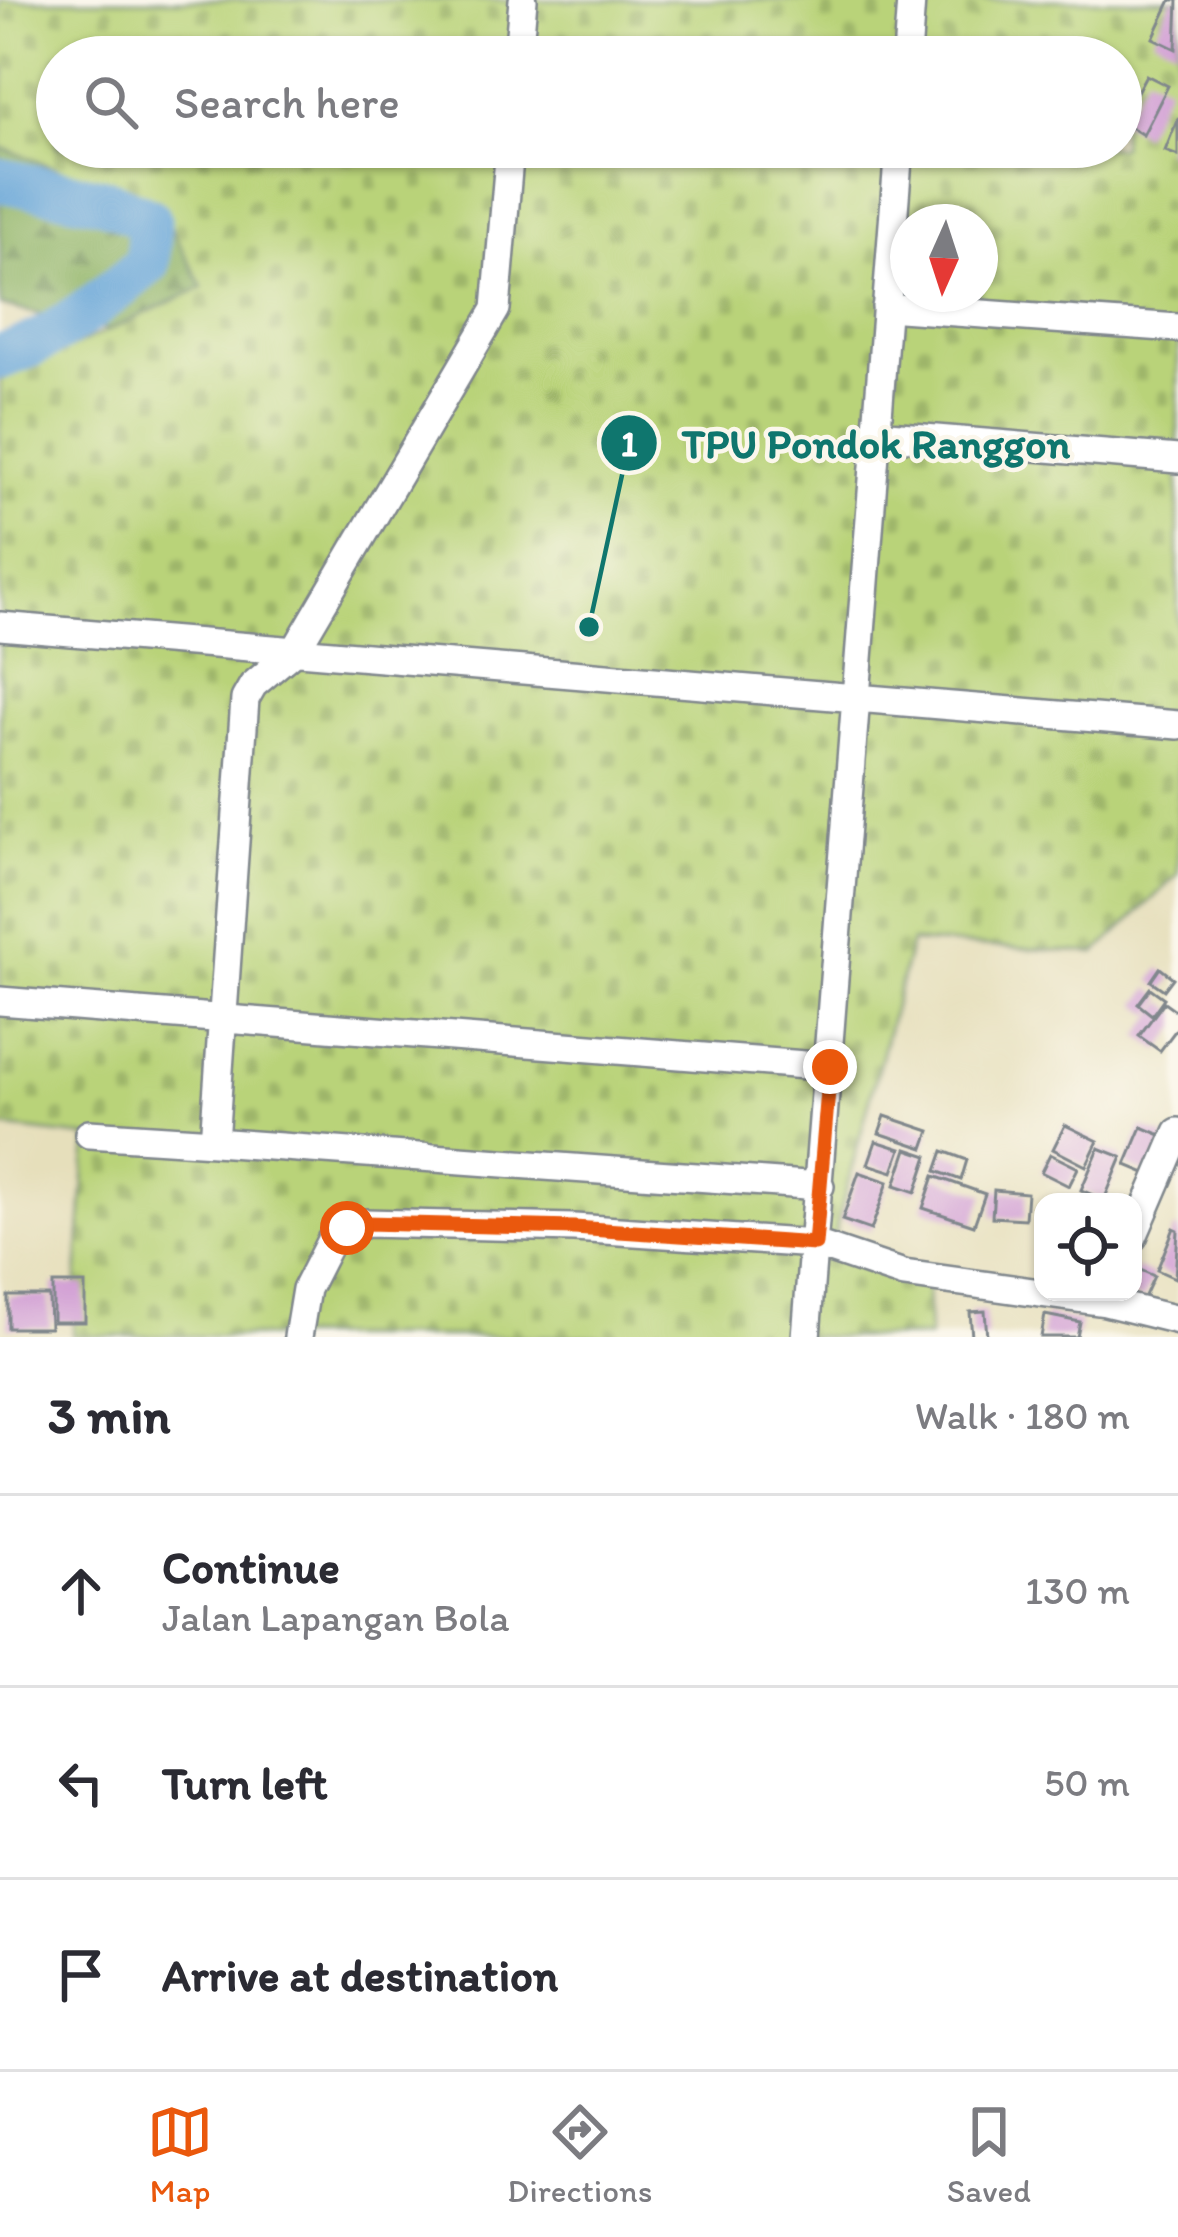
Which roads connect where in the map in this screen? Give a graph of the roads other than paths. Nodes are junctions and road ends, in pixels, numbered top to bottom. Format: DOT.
graph roads {
  1 [pos="524,0"];
  2 [pos="911,0"];
  3 [pos="520,36"];
  4 [pos="908,36"];
  5 [pos="508,168"];
  6 [pos="897,168"];
  7 [pos="886,307"];
  8 [pos="1178,328"];
  9 [pos="875,434"];
  10 [pos="1178,459"];
  11 [pos="0,626"];
  12 [pos="296,649"];
  13 [pos="854,698"];
  14 [pos="1178,724"];
  15 [pos="0,1000"];
  16 [pos="225,1018"];
  17 [pos="830,1067"];
  18 [pos="1178,1132"];
  19 [pos="89,1134"];
  20 [pos="214,1142"];
  21 [pos="820,1186"];
  22 [pos="1142,1216"];
  23 [pos="815,1244"];
  24 [pos="1034,1289"];
  25 [pos="1120,1301"];
  26 [pos="1178,1320"];
  27 [pos="298,1337"];
  28 [pos="806,1337"];
  1 -- 3 [label="street"];
  2 -- 4 [label="street"];
  5 -- 12 [label="street"];
  6 -- 7 [label="street"];
  7 -- 8 [label="street"];
  7 -- 9 [label="street"];
  9 -- 10 [label="street"];
  9 -- 13 [label="street"];
  11 -- 12 [label="street"];
  12 -- 13 [label="street"];
  12 -- 16 [label="street"];
  13 -- 14 [label="street"];
  13 -- 17 [label="street"];
  15 -- 16 [label="street"];
  16 -- 17 [label="street"];
  16 -- 20 [label="street"];
  17 -- 21 [label="street"];
  18 -- 22 [label="street"];
  19 -- 20 [label="street"];
  20 -- 21 [label="street"];
  21 -- 23 [label="street"];
  23 -- 24 [label="street"];
  23 -- 27 [label="street"];
  23 -- 28 [label="street"];
  25 -- 26 [label="street"];
}
